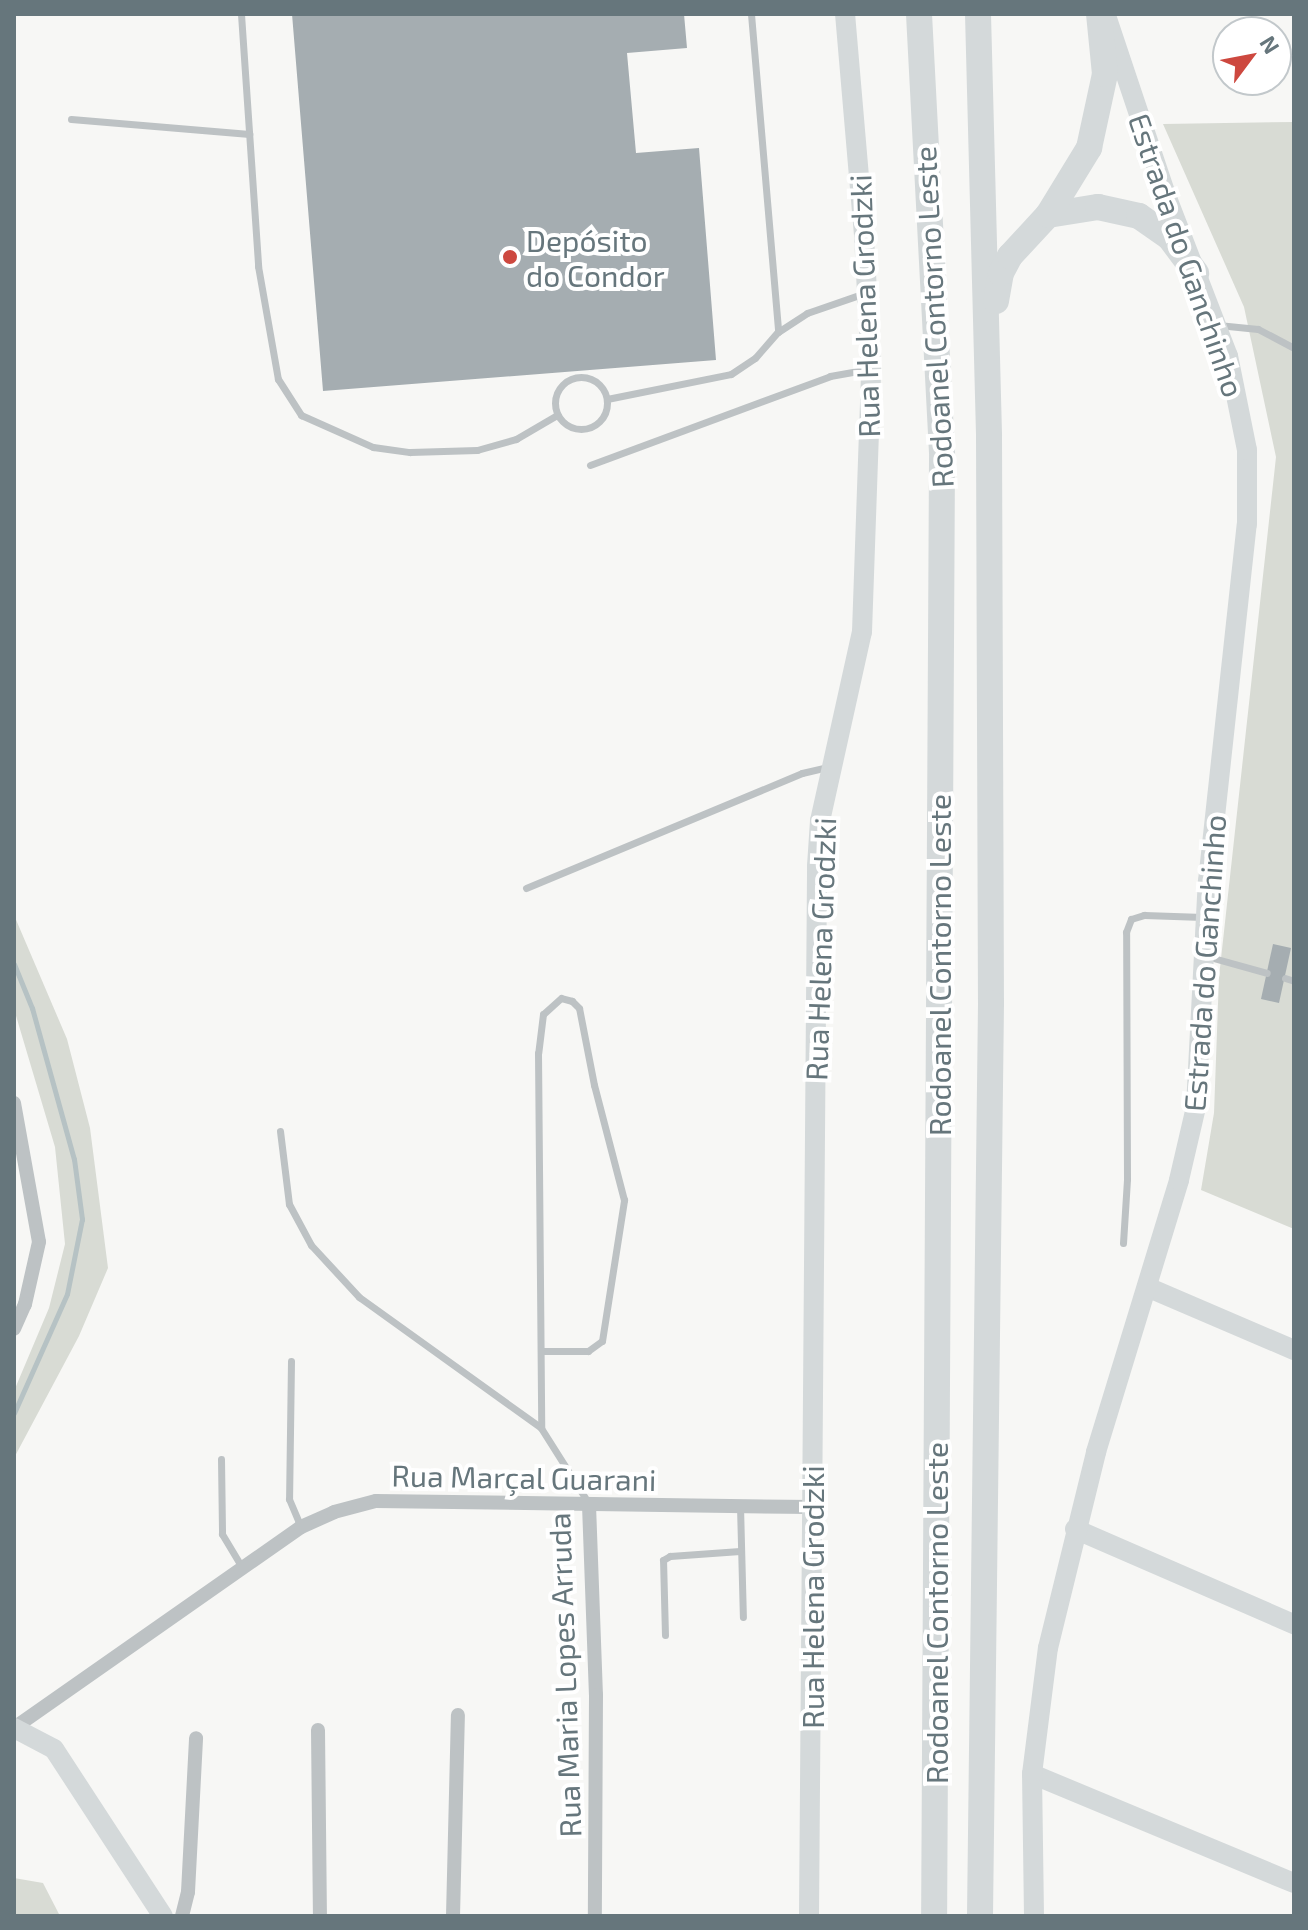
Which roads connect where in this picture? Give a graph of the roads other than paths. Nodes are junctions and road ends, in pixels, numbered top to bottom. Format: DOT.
graph roads {
  1 [pos="241,14"];
  2 [pos="751,14"];
  3 [pos="845,14"];
  4 [pos="919,14"];
  5 [pos="978,14"];
  6 [pos="1102,14"];
  7 [pos="71,119"];
  8 [pos="249,134"];
  9 [pos="1048,215"];
  10 [pos="1196,273"];
  11 [pos="867,292"];
  12 [pos="1216,325"];
  13 [pos="778,332"];
  14 [pos="1294,348"];
  15 [pos="871,369"];
  16 [pos="607,399"];
  17 [pos="557,415"];
  18 [pos="989,436"];
  19 [pos="590,465"];
  20 [pos="831,767"];
  21 [pos="526,888"];
  22 [pos="1206,916"];
  23 [pos="1204,955"];
  24 [pos="1267,973"];
  25 [pos="1285,978"];
  26 [pos="1294,981"];
  27 [pos="14,1103"];
  28 [pos="280,1131"];
  29 [pos="19,1156"];
  30 [pos="1123,1243"];
  31 [pos="1147,1287"];
  32 [pos="20,1302"];
  33 [pos="14,1329"];
  34 [pos="1294,1350"];
  35 [pos="541,1351"];
  36 [pos="291,1361"];
  37 [pos="541,1428"];
  38 [pos="221,1459"];
  39 [pos="589,1505"];
  40 [pos="740,1506"];
  41 [pos="812,1507"];
  42 [pos="301,1527"];
  43 [pos="1075,1529"];
  44 [pos="740,1551"];
  45 [pos="242,1568"];
  46 [pos="743,1617"];
  47 [pos="1294,1624"];
  48 [pos="665,1635"];
  49 [pos="458,1715"];
  50 [pos="14,1728"];
  51 [pos="318,1730"];
  52 [pos="196,1738"];
  53 [pos="1032,1774"];
  54 [pos="810,1794"];
  55 [pos="1294,1883"];
  56 [pos="163,1916"];
  57 [pos="182,1916"];
  58 [pos="320,1916"];
  59 [pos="453,1916"];
  60 [pos="595,1916"];
  61 [pos="809,1916"];
  62 [pos="824,1916"];
  63 [pos="934,1916"];
  64 [pos="980,1916"];
  65 [pos="1034,1916"];
  1 -- 8 [label="lane"];
  2 -- 13 [label="lane"];
  3 -- 11 [label="main road, Rua Helena Grodzki"];
  4 -- 63 [label="highway, Rodoanel Contorno Leste"];
  5 -- 18 [label="highway, Rodoanel Contorno Leste"];
  6 -- 9 [label="highway"];
  6 -- 10 [label="main road, Estrada do Ganchinho"];
  7 -- 8 [label="lane"];
  8 -- 17 [label="lane"];
  9 -- 10 [label="highway"];
  9 -- 18 [label="highway"];
  10 -- 12 [label="main road, Estrada do Ganchinho"];
  11 -- 13 [label="lane"];
  11 -- 15 [label="main road, Rua Helena Grodzki"];
  12 -- 14 [label="lane"];
  12 -- 22 [label="main road, Estrada do Ganchinho"];
  13 -- 16 [label="lane"];
  15 -- 19 [label="lane"];
  15 -- 20 [label="main road, Rua Helena Grodzki"];
  16 -- 17 [label="lane"];
  16 -- 17 [label="lane"];
  18 -- 64 [label="highway, Rodoanel Contorno Leste"];
  20 -- 21 [label="lane"];
  20 -- 41 [label="main road, Rua Helena Grodzki"];
  22 -- 23 [label="main road, Estrada do Ganchinho"];
  22 -- 30 [label="lane"];
  23 -- 24 [label="lane"];
  23 -- 31 [label="main road, Estrada do Ganchinho"];
  25 -- 26 [label="lane"];
  27 -- 29 [label="street"];
  28 -- 37 [label="lane, Rua Maria Lopes Arruda"];
  29 -- 32 [label="street"];
  31 -- 34 [label="main road"];
  31 -- 43 [label="main road, Estrada do Ganchinho"];
  32 -- 33 [label="street"];
  35 -- 35 [label="lane"];
  35 -- 37 [label="lane"];
  36 -- 42 [label="lane"];
  37 -- 39 [label="lane, Rua Maria Lopes Arruda"];
  38 -- 45 [label="lane"];
  39 -- 40 [label="street, Rua Marçal Guarani"];
  39 -- 42 [label="street, Rua Marçal Guarani"];
  39 -- 60 [label="street, Rua Maria Lopes Arruda"];
  40 -- 41 [label="street, Rua Marçal Guarani"];
  40 -- 44 [label="lane"];
  41 -- 54 [label="main road, Rua Helena Grodzki"];
  42 -- 45 [label="street, Rua Marçal Guarani"];
  43 -- 47 [label="main road"];
  43 -- 53 [label="main road, Estrada do Ganchinho"];
  44 -- 46 [label="lane"];
  44 -- 48 [label="lane"];
  45 -- 50 [label="street, Rua Marçal Guarani"];
  49 -- 59 [label="street"];
  50 -- 56 [label="main road"];
  51 -- 58 [label="street"];
  52 -- 57 [label="street"];
  53 -- 55 [label="main road"];
  53 -- 65 [label="main road, Estrada do Ganchinho"];
  54 -- 61 [label="main road, Rua Helena Grodzki"];
  54 -- 62 [label="main road, Rua Helena Grodzki"];
}
